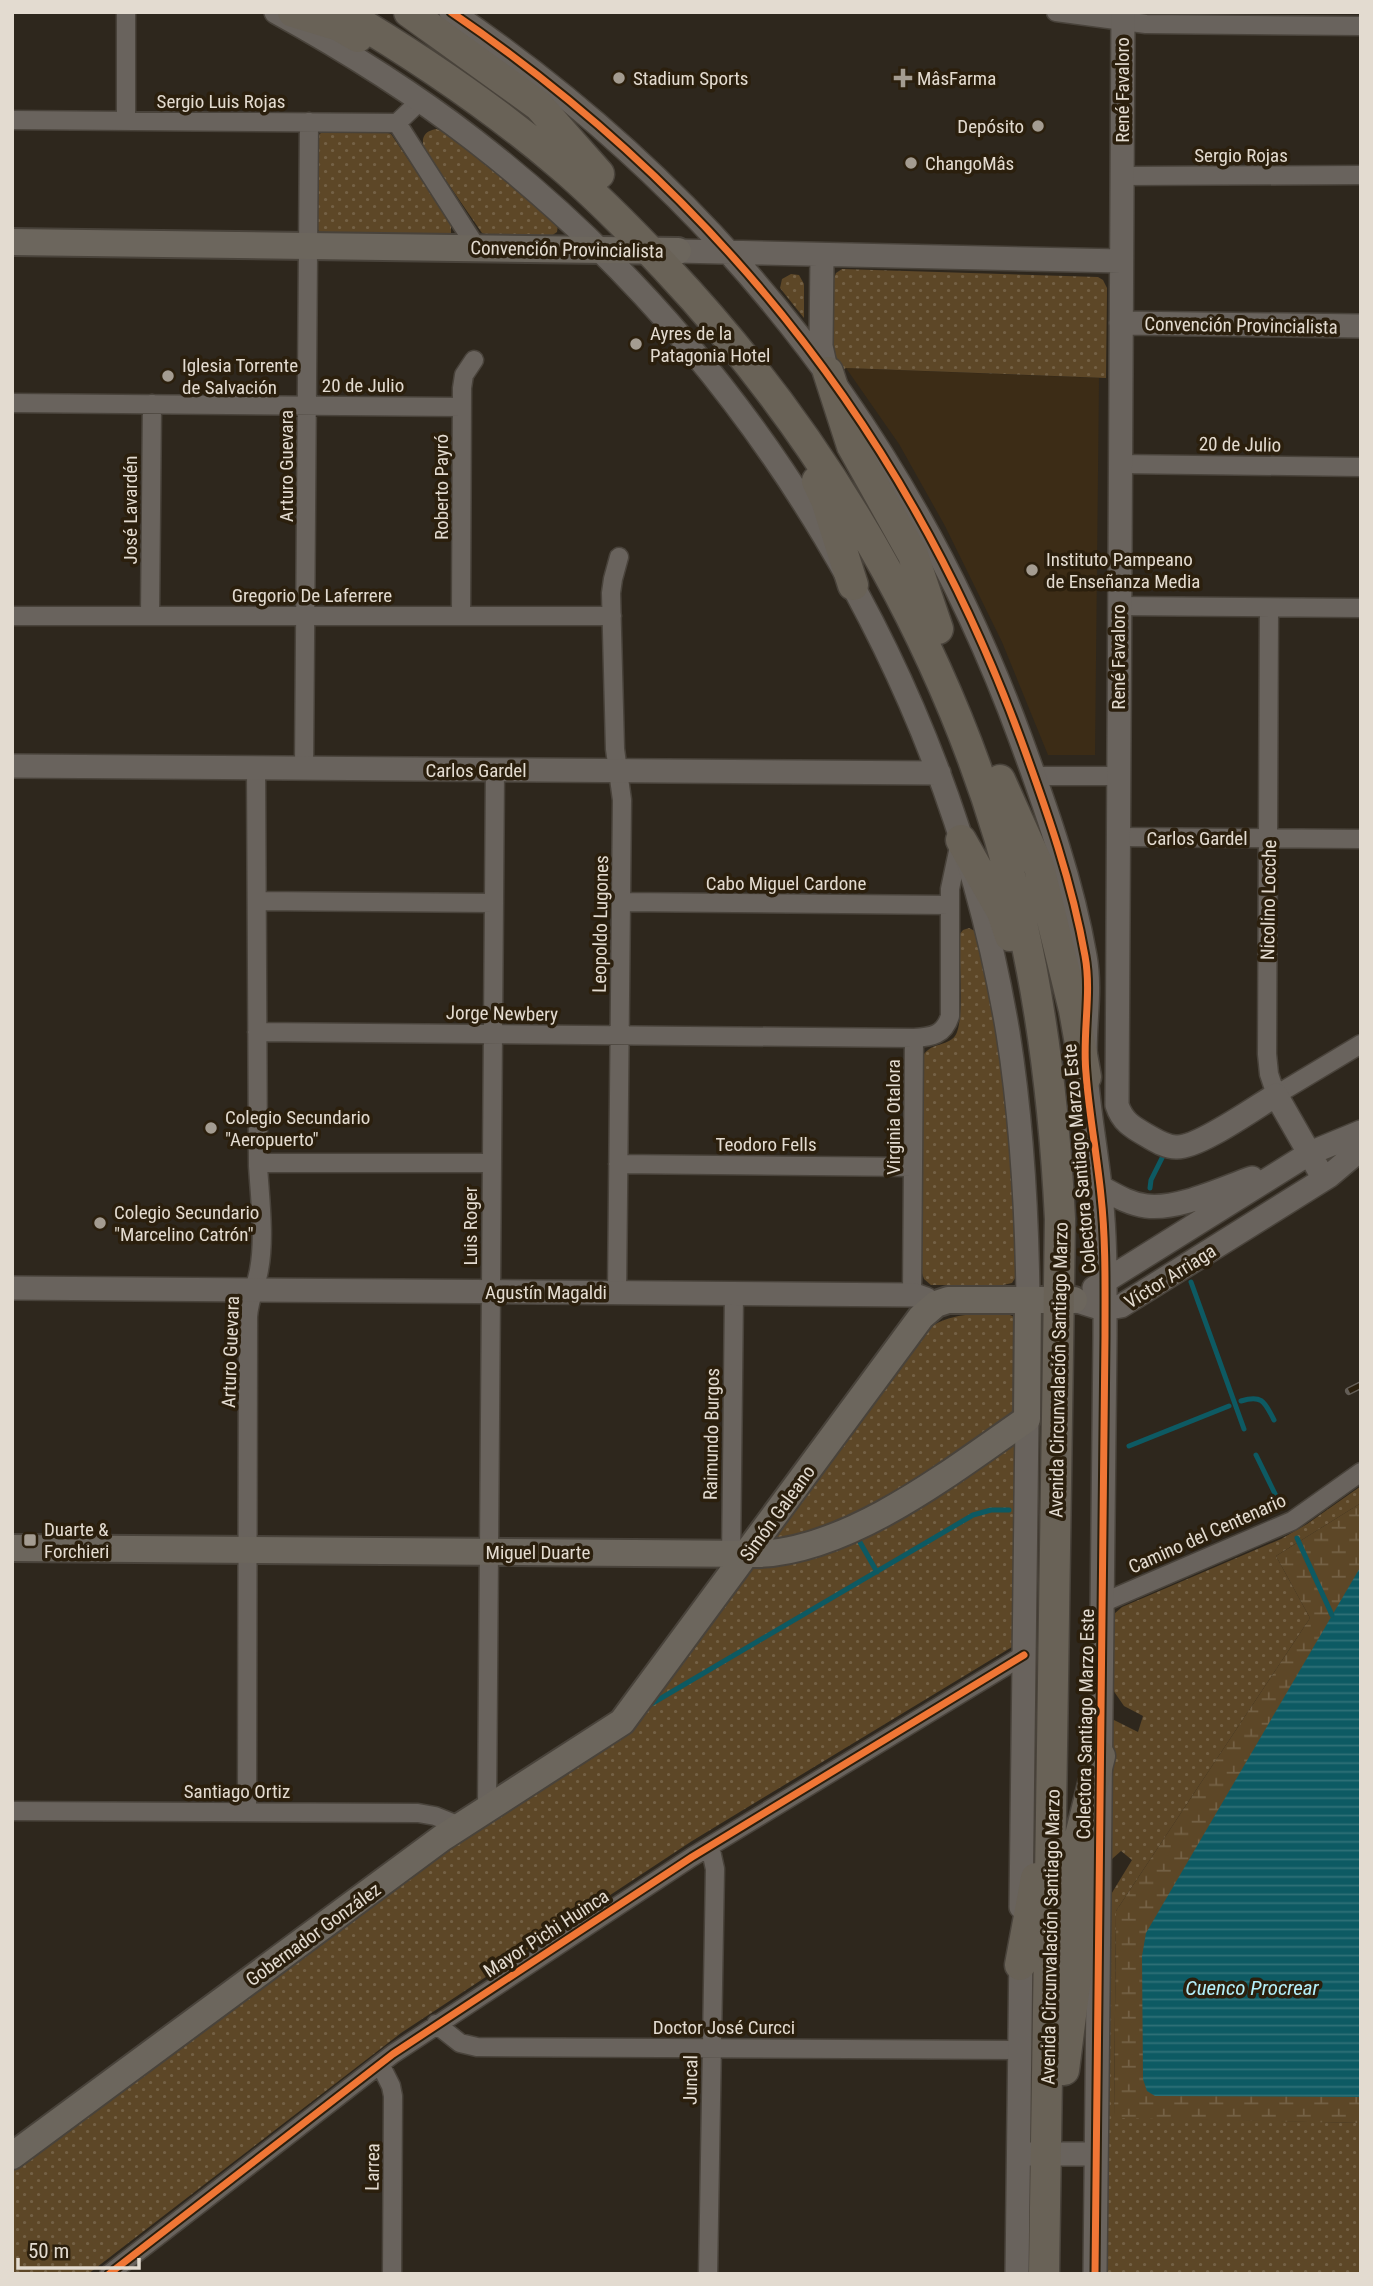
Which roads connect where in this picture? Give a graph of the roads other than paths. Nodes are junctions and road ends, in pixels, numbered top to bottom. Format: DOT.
graph roads {
  1 [pos="126,12"];
  2 [pos="276,12"];
  3 [pos="293,12"];
  4 [pos="342,12"];
  5 [pos="380,12"];
  6 [pos="409,12"];
  7 [pos="451,12"];
  8 [pos="1056,12"];
  9 [pos="1123,17"];
  10 [pos="1361,26"];
  11 [pos="420,101"];
  12 [pos="12,120"];
  13 [pos="126,121"];
  14 [pos="309,122"];
  15 [pos="397,123"];
  16 [pos="520,133"];
  17 [pos="599,174"];
  18 [pos="1361,175"];
  19 [pos="1121,176"];
  20 [pos="12,242"];
  21 [pos="308,246"];
  22 [pos="477,248"];
  23 [pos="599,250"];
  24 [pos="664,251"];
  25 [pos="728,253"];
  26 [pos="822,255"];
  27 [pos="1121,261"];
  28 [pos="711,316"];
  29 [pos="1121,323"];
  30 [pos="1361,326"];
  31 [pos="474,360"];
  32 [pos="828,372"];
  33 [pos="12,403"];
  34 [pos="152,404"];
  35 [pos="307,405"];
  36 [pos="462,407"];
  37 [pos="1120,464"];
  38 [pos="1361,467"];
  39 [pos="619,557"];
  40 [pos="853,585"];
  41 [pos="1119,606"];
  42 [pos="1269,608"];
  43 [pos="1361,608"];
  44 [pos="12,616"];
  45 [pos="150,616"];
  46 [pos="306,616"];
  47 [pos="461,616"];
  48 [pos="612,616"];
  49 [pos="938,629"];
  50 [pos="12,766"];
  51 [pos="256,768"];
  52 [pos="304,769"];
  53 [pos="495,770"];
  54 [pos="618,771"];
  55 [pos="939,774"];
  56 [pos="1035,776"];
  57 [pos="1118,776"];
  58 [pos="1000,780"];
  59 [pos="1118,837"];
  60 [pos="1269,838"];
  61 [pos="1361,839"];
  62 [pos="961,840"];
  63 [pos="257,901"];
  64 [pos="621,902"];
  65 [pos="494,903"];
  66 [pos="950,905"];
  67 [pos="257,1032"];
  68 [pos="493,1034"];
  69 [pos="620,1035"];
  70 [pos="914,1038"];
  71 [pos="1361,1044"];
  72 [pos="1086,1077"];
  73 [pos="1276,1095"];
  74 [pos="1054,1126"];
  75 [pos="1361,1132"];
  76 [pos="1361,1149"];
  77 [pos="1310,1153"];
  78 [pos="258,1163"];
  79 [pos="492,1163"];
  80 [pos="618,1164"];
  81 [pos="1288,1166"];
  82 [pos="913,1167"];
  83 [pos="1324,1179"];
  84 [pos="1100,1187"];
  85 [pos="1105,1281"];
  86 [pos="12,1288"];
  87 [pos="252,1290"];
  88 [pos="491,1292"];
  89 [pos="617,1293"];
  90 [pos="734,1293"];
  91 [pos="922,1300"];
  92 [pos="1028,1300"];
  93 [pos="1067,1300"];
  94 [pos="1105,1309"];
  95 [pos="1027,1419"];
  96 [pos="1361,1472"];
  97 [pos="12,1548"];
  98 [pos="247,1550"];
  99 [pos="489,1552"];
  100 [pos="736,1561"];
  101 [pos="1102,1603"];
  102 [pos="1054,1645"];
  103 [pos="1024,1655"];
  104 [pos="622,1722"];
  105 [pos="1100,1756"];
  106 [pos="487,1809"];
  107 [pos="12,1811"];
  108 [pos="247,1812"];
  109 [pos="460,1826"];
  110 [pos="710,1846"];
  111 [pos="1020,1965"];
  112 [pos="436,2024"];
  113 [pos="712,2048"];
  114 [pos="1019,2050"];
  115 [pos="380,2064"];
  116 [pos="1063,2074"];
  117 [pos="1042,2154"];
  118 [pos="1096,2154"];
  119 [pos="12,2156"];
  120 [pos="134,2266"];
  121 [pos="109,2274"];
  122 [pos="391,2274"];
  123 [pos="708,2274"];
  124 [pos="1017,2274"];
  125 [pos="1044,2274"];
  126 [pos="1060,2274"];
  127 [pos="1095,2274"];
  1 -- 13 [label="street"];
  2 -- 11 [label="street"];
  3 -- 16 [label="highway"];
  4 -- 16 [label="highway, Avenida Circunvalación Santiago Marzo"];
  5 -- 17 [label="highway, Avenida Circunvalación Santiago Marzo"];
  6 -- 17 [label="highway"];
  7 -- 25 [label="street, Colectora Santiago Marzo Este"];
  8 -- 9 [label="street"];
  9 -- 10 [label="street"];
  9 -- 19 [label="street, René Favaloro"];
  11 -- 15 [label="street"];
  11 -- 23 [label="street"];
  12 -- 13 [label="street, Sergio Luis Rojas"];
  13 -- 14 [label="street, Sergio Luis Rojas"];
  14 -- 15 [label="street, Sergio Luis Rojas"];
  14 -- 21 [label="street, Arturo Guevara"];
  15 -- 22 [label="street"];
  16 -- 24 [label="highway, Avenida Circunvalación Santiago Marzo"];
  17 -- 24 [label="highway, Avenida Circunvalación Santiago Marzo"];
  18 -- 19 [label="street, Sergio Rojas"];
  19 -- 27 [label="street, René Favaloro"];
  20 -- 21 [label="main road, Convención Provincialista"];
  21 -- 22 [label="main road, Convención Provincialista"];
  21 -- 35 [label="street, Arturo Guevara"];
  22 -- 23 [label="main road, Convención Provincialista"];
  23 -- 24 [label="main road, Convención Provincialista"];
  23 -- 40 [label="street"];
  24 -- 25 [label="street, Convención Provincialista"];
  24 -- 28 [label="highway, Avenida Circunvalación Santiago Marzo"];
  24 -- 49 [label="highway, Avenida Circunvalación Santiago Marzo"];
  25 -- 26 [label="street, Convención Provincialista"];
  25 -- 32 [label="street, Colectora Santiago Marzo Este"];
  26 -- 27 [label="street, Convención Provincialista"];
  26 -- 32 [label="street"];
  27 -- 29 [label="street, René Favaloro"];
  28 -- 40 [label="highway"];
  28 -- 74 [label="highway, Avenida Circunvalación Santiago Marzo"];
  29 -- 30 [label="street, Convención Provincialista"];
  29 -- 37 [label="street, René Favaloro"];
  31 -- 36 [label="street, Roberto Payró"];
  32 -- 49 [label="highway"];
  32 -- 56 [label="street, Colectora Santiago Marzo Este"];
  33 -- 34 [label="street, 20 de Julio"];
  34 -- 35 [label="street, 20 de Julio"];
  34 -- 45 [label="street, José Lavardén"];
  35 -- 36 [label="street, 20 de Julio"];
  35 -- 46 [label="street, Arturo Guevara"];
  36 -- 47 [label="street, Roberto Payró"];
  37 -- 38 [label="street, 20 de Julio"];
  37 -- 41 [label="street, René Favaloro"];
  39 -- 48 [label="street, Leopoldo Lugones"];
  40 -- 55 [label="street"];
  41 -- 42 [label="street"];
  41 -- 57 [label="street, René Favaloro"];
  42 -- 43 [label="street"];
  42 -- 60 [label="street, Nicolino Locche"];
  44 -- 45 [label="street, Gregorio De Laferrere"];
  45 -- 46 [label="street, Gregorio De Laferrere"];
  46 -- 47 [label="street, Gregorio De Laferrere"];
  46 -- 52 [label="street, Arturo Guevara"];
  47 -- 48 [label="street, Gregorio De Laferrere"];
  48 -- 54 [label="street, Leopoldo Lugones"];
  49 -- 58 [label="highway, Avenida Circunvalación Santiago Marzo"];
  50 -- 51 [label="street, Carlos Gardel"];
  51 -- 52 [label="street, Carlos Gardel"];
  51 -- 63 [label="street, Arturo Guevara"];
  52 -- 53 [label="street, Carlos Gardel"];
  53 -- 54 [label="street, Carlos Gardel"];
  53 -- 65 [label="street, Luis Roger"];
  54 -- 55 [label="street, Carlos Gardel"];
  54 -- 64 [label="street, Leopoldo Lugones"];
  55 -- 62 [label="street"];
  56 -- 57 [label="street"];
  56 -- 72 [label="street, Colectora Santiago Marzo Este"];
  57 -- 59 [label="street, René Favaloro"];
  58 -- 72 [label="highway"];
  58 -- 93 [label="highway, Avenida Circunvalación Santiago Marzo"];
  59 -- 60 [label="street, Carlos Gardel"];
  59 -- 73 [label="street, René Favaloro"];
  60 -- 61 [label="street, Carlos Gardel"];
  60 -- 73 [label="street, Nicolino Locche"];
  62 -- 66 [label="street, Virginia Otalora"];
  62 -- 74 [label="highway"];
  62 -- 92 [label="street"];
  63 -- 65 [label="street"];
  63 -- 67 [label="street, Arturo Guevara"];
  64 -- 66 [label="street, Cabo Miguel Cardone"];
  64 -- 69 [label="street, Leopoldo Lugones"];
  65 -- 68 [label="street, Luis Roger"];
  66 -- 70 [label="street, Virginia Otalora"];
  67 -- 68 [label="street, Jorge Newbery"];
  67 -- 78 [label="street, Arturo Guevara"];
  68 -- 69 [label="street, Jorge Newbery"];
  68 -- 79 [label="street, Luis Roger"];
  69 -- 70 [label="street, Jorge Newbery"];
  69 -- 80 [label="street, Leopoldo Lugones"];
  70 -- 82 [label="street, Virginia Otalora"];
  71 -- 73 [label="street"];
  72 -- 84 [label="street, Colectora Santiago Marzo Este"];
  73 -- 77 [label="street, Nicolino Locche"];
  74 -- 93 [label="highway, Avenida Circunvalación Santiago Marzo"];
  75 -- 77 [label="street, Víctor Arriaga"];
  76 -- 83 [label="street, Víctor Arriaga"];
  77 -- 81 [label="street, Víctor Arriaga"];
  77 -- 83 [label="street, Nicolino Locche"];
  78 -- 79 [label="street"];
  78 -- 87 [label="street, Arturo Guevara"];
  79 -- 88 [label="street, Luis Roger"];
  80 -- 82 [label="street, Teodoro Fells"];
  80 -- 89 [label="street, Leopoldo Lugones"];
  81 -- 84 [label="street"];
  81 -- 85 [label="street, Víctor Arriaga"];
  82 -- 91 [label="street, Virginia Otalora"];
  83 -- 94 [label="street, Víctor Arriaga"];
  84 -- 85 [label="street, Colectora Santiago Marzo Este"];
  85 -- 93 [label="street, Víctor Arriaga"];
  85 -- 94 [label="street, Colectora Santiago Marzo Este"];
  86 -- 87 [label="street, Agustín Magaldi"];
  87 -- 88 [label="street, Agustín Magaldi"];
  87 -- 98 [label="street, Arturo Guevara"];
  88 -- 89 [label="street, Agustín Magaldi"];
  88 -- 99 [label="street, Luis Roger"];
  89 -- 90 [label="street, Agustín Magaldi"];
  90 -- 91 [label="street, Agustín Magaldi"];
  90 -- 100 [label="street, Raimundo Burgos"];
  91 -- 92 [label="main road, Agustín Magaldi"];
  91 -- 100 [label="main road, Simón Galeano"];
  92 -- 93 [label="main road, Agustín Magaldi"];
  92 -- 95 [label="main road"];
  93 -- 94 [label="street, Víctor Arriaga"];
  93 -- 102 [label="highway, Avenida Circunvalación Santiago Marzo"];
  93 -- 116 [label="highway, Avenida Circunvalación Santiago Marzo"];
  94 -- 101 [label="street, Colectora Santiago Marzo Este"];
  95 -- 100 [label="main road, Miguel Duarte"];
  95 -- 103 [label="street"];
  96 -- 101 [label="street, Camino del Centenario"];
  97 -- 98 [label="main road, Miguel Duarte"];
  98 -- 99 [label="main road, Miguel Duarte"];
  98 -- 108 [label="street, Arturo Guevara"];
  99 -- 100 [label="main road, Miguel Duarte"];
  99 -- 106 [label="street, Luis Roger"];
  100 -- 104 [label="main road, Simón Galeano"];
  101 -- 105 [label="street, Colectora Santiago Marzo Este"];
  102 -- 111 [label="highway"];
  102 -- 117 [label="highway, Avenida Circunvalación Santiago Marzo"];
  103 -- 110 [label="street, Mayor Pichi Huinca"];
  103 -- 111 [label="street"];
  104 -- 106 [label="main road, Gobernador González"];
  105 -- 116 [label="highway"];
  105 -- 118 [label="street, Colectora Santiago Marzo Este"];
  106 -- 109 [label="main road, Gobernador González"];
  107 -- 108 [label="street, Santiago Ortiz"];
  108 -- 109 [label="street, Santiago Ortiz"];
  109 -- 119 [label="main road, Gobernador González"];
  110 -- 112 [label="street, Mayor Pichi Huinca"];
  110 -- 113 [label="street, Juncal"];
  111 -- 114 [label="street"];
  112 -- 113 [label="street, Doctor José Curcci"];
  112 -- 115 [label="street, Mayor Pichi Huinca"];
  113 -- 114 [label="street, Doctor José Curcci"];
  113 -- 123 [label="street, Juncal"];
  114 -- 117 [label="street"];
  115 -- 120 [label="street, Mayor Pichi Huinca"];
  115 -- 122 [label="street, Larrea"];
  116 -- 117 [label="highway, Avenida Circunvalación Santiago Marzo"];
  117 -- 118 [label="street"];
  117 -- 124 [label="street"];
  117 -- 125 [label="highway, Avenida Circunvalación Santiago Marzo"];
  117 -- 126 [label="highway, Avenida Circunvalación Santiago Marzo"];
  118 -- 127 [label="street, Colectora Santiago Marzo Este"];
  120 -- 121 [label="street, Mayor Pichi Huinca"];
}
